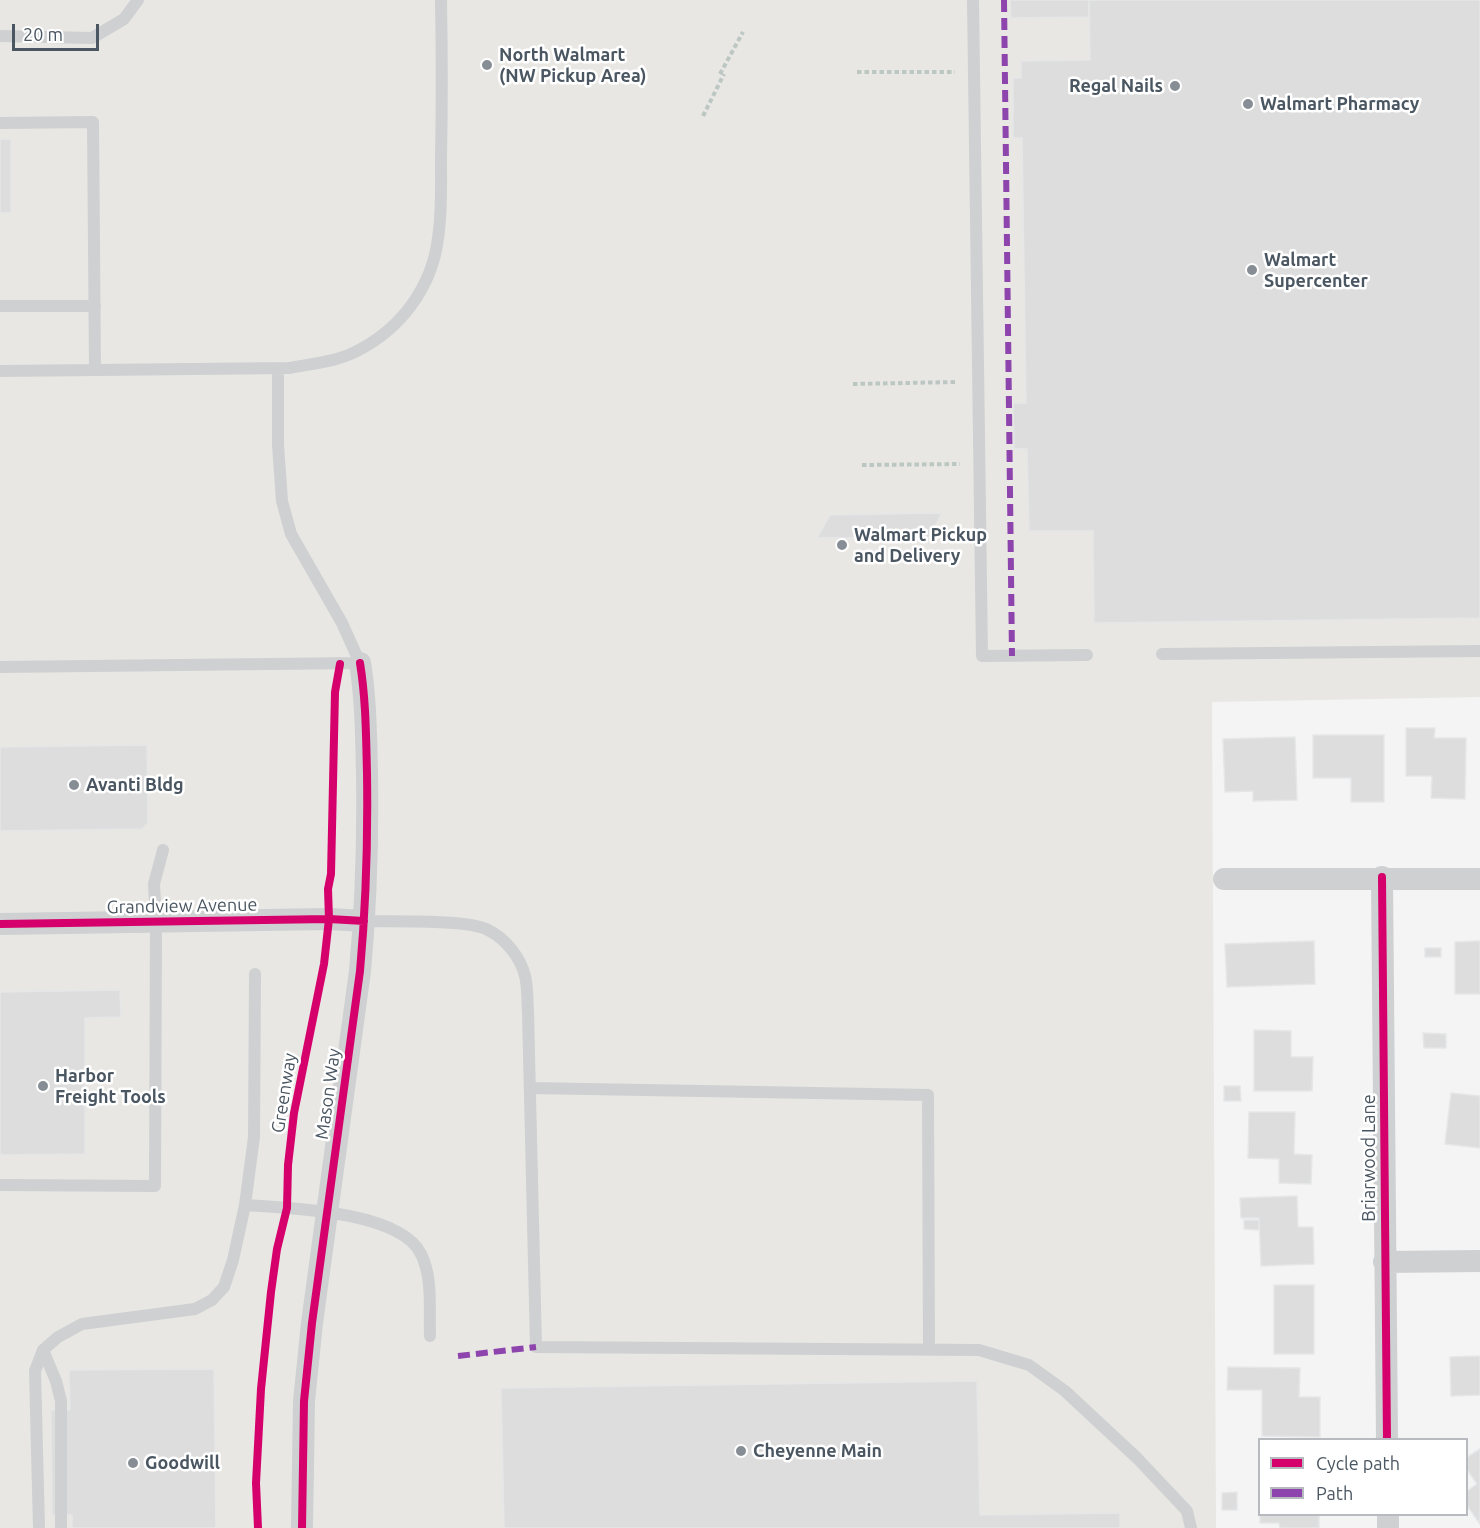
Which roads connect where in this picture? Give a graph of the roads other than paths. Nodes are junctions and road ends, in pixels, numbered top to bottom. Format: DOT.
graph roads {
  1 [pos="138,0"];
  2 [pos="441,0"];
  3 [pos="973,0"];
  4 [pos="0,36"];
  5 [pos="0,123"];
  6 [pos="0,306"];
  7 [pos="95,306"];
  8 [pos="278,368"];
  9 [pos="95,370"];
  10 [pos="0,371"];
  11 [pos="1480,651"];
  12 [pos="1162,654"];
  13 [pos="1087,655"];
  14 [pos="360,663"];
  15 [pos="0,667"];
  16 [pos="163,850"];
  17 [pos="1382,877"];
  18 [pos="1224,879"];
  19 [pos="1480,879"];
  20 [pos="156,921"];
  21 [pos="364,921"];
  22 [pos="0,924"];
  23 [pos="255,974"];
  24 [pos="530,1088"];
  25 [pos="0,1185"];
  26 [pos="245,1205"];
  27 [pos="327,1213"];
  28 [pos="1480,1261"];
  29 [pos="1384,1262"];
  30 [pos="430,1335"];
  31 [pos="929,1349"];
  32 [pos="43,1350"];
  33 [pos="1387,1438"];
  34 [pos="39,1528"];
  35 [pos="61,1528"];
  36 [pos="302,1528"];
  37 [pos="1191,1528"];
  1 -- 4 [label="lane"];
  2 -- 8 [label="lane"];
  3 -- 13 [label="lane"];
  5 -- 7 [label="lane"];
  6 -- 7 [label="lane"];
  7 -- 9 [label="lane"];
  8 -- 9 [label="lane"];
  8 -- 14 [label="lane"];
  9 -- 10 [label="lane"];
  11 -- 12 [label="lane"];
  14 -- 15 [label="lane"];
  14 -- 21 [label="street, Mason Way"];
  16 -- 20 [label="lane"];
  17 -- 18 [label="street"];
  17 -- 19 [label="street"];
  17 -- 29 [label="street, Briarwood Lane"];
  20 -- 21 [label="street, Grandview Avenue"];
  20 -- 22 [label="street, Grandview Avenue"];
  20 -- 25 [label="lane"];
  21 -- 24 [label="lane"];
  21 -- 27 [label="street, Mason Way"];
  23 -- 26 [label="lane"];
  24 -- 31 [label="lane"];
  24 -- 31 [label="lane"];
  26 -- 27 [label="lane"];
  26 -- 32 [label="lane"];
  27 -- 30 [label="lane"];
  27 -- 36 [label="street, Mason Way"];
  28 -- 29 [label="street"];
  29 -- 33 [label="street, Briarwood Lane"];
  31 -- 37 [label="lane"];
  32 -- 34 [label="lane"];
  32 -- 35 [label="lane"];
}
